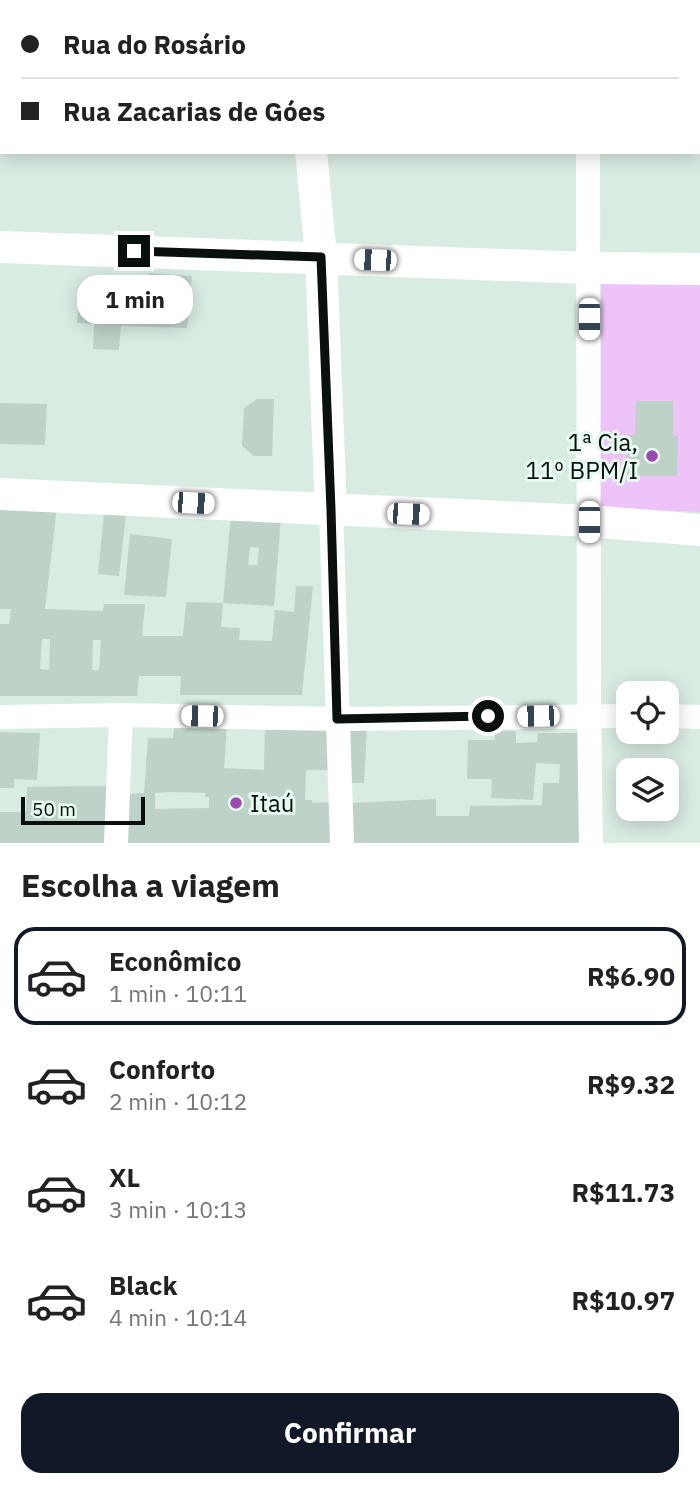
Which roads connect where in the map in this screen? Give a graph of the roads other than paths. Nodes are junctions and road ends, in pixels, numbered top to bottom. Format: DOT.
graph roads {
  1 [pos="311,154"];
  2 [pos="588,154"];
  3 [pos="0,247"];
  4 [pos="321,257"];
  5 [pos="589,268"];
  6 [pos="700,269"];
  7 [pos="0,494"];
  8 [pos="331,510"];
  9 [pos="589,522"];
  10 [pos="700,530"];
  11 [pos="121,715"];
  12 [pos="589,715"];
  13 [pos="616,716"];
  14 [pos="679,716"];
  15 [pos="0,717"];
  16 [pos="700,717"];
  17 [pos="337,719"];
  18 [pos="116,843"];
  19 [pos="342,843"];
  20 [pos="591,843"];
  1 -- 4 [label="main road"];
  2 -- 5 [label="street"];
  3 -- 4 [label="main road"];
  4 -- 5 [label="main road"];
  4 -- 8 [label="main road"];
  5 -- 6 [label="main road"];
  5 -- 9 [label="street"];
  7 -- 8 [label="main road"];
  8 -- 9 [label="main road"];
  8 -- 17 [label="street"];
  9 -- 10 [label="main road"];
  9 -- 12 [label="street"];
  11 -- 15 [label="street"];
  11 -- 17 [label="street"];
  11 -- 18 [label="street"];
  12 -- 13 [label="street"];
  12 -- 17 [label="street"];
  12 -- 20 [label="street"];
  14 -- 16 [label="street"];
  17 -- 19 [label="street"];
}
